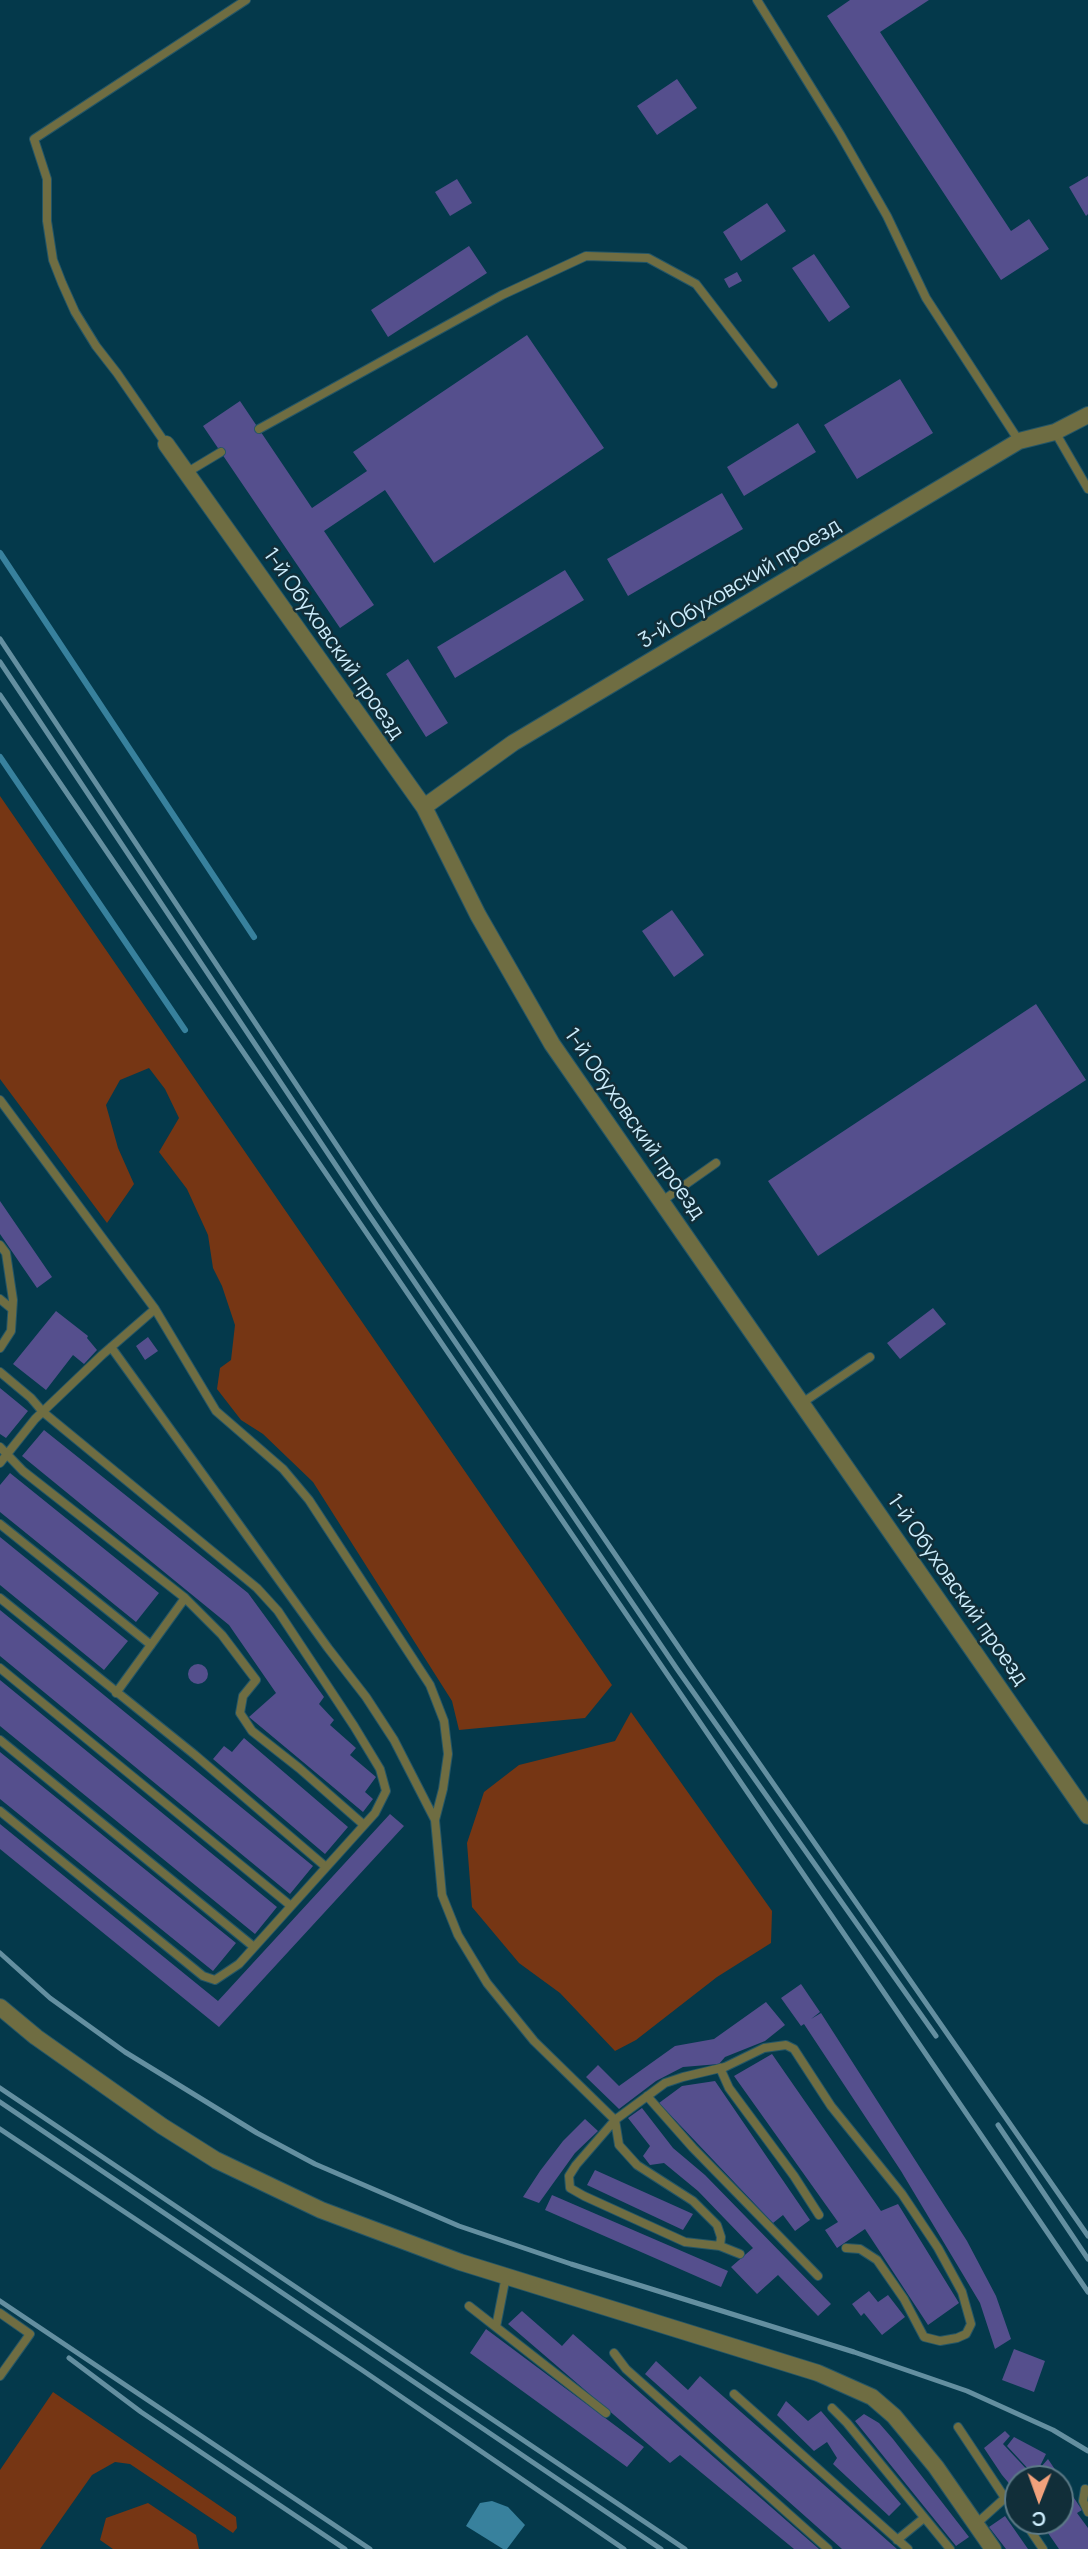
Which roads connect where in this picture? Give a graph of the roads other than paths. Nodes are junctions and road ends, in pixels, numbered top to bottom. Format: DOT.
graph roads {
  1 [pos="246,0"];
  2 [pos="757,0"];
  3 [pos="773,384"];
  4 [pos="1088,415"];
  5 [pos="259,429"];
  6 [pos="1055,432"];
  7 [pos="1019,442"];
  8 [pos="166,444"];
  9 [pos="221,452"];
  10 [pos="186,473"];
  11 [pos="1088,489"];
  12 [pos="424,807"];
  13 [pos="0,1100"];
  14 [pos="716,1163"];
  15 [pos="662,1201"];
  16 [pos="0,1245"];
  17 [pos="0,1299"];
  18 [pos="12,1309"];
  19 [pos="155,1309"];
  20 [pos="111,1347"];
  21 [pos="0,1348"];
  22 [pos="870,1357"];
  23 [pos="0,1372"];
  24 [pos="802,1403"];
  25 [pos="43,1412"];
  26 [pos="0,1447"];
  27 [pos="8,1453"];
  28 [pos="0,1463"];
  29 [pos="0,1524"];
  30 [pos="0,1598"];
  31 [pos="185,1598"];
  32 [pos="151,1645"];
  33 [pos="0,1668"];
  34 [pos="116,1693"];
  35 [pos="0,1740"];
  36 [pos="0,1811"];
  37 [pos="1088,1816"];
  38 [pos="435,1819"];
  39 [pos="364,1825"];
  40 [pos="326,1867"];
  41 [pos="291,1906"];
  42 [pos="254,1947"];
  43 [pos="0,2007"];
  44 [pos="720,2068"];
  45 [pos="647,2096"];
  46 [pos="615,2120"];
  47 [pos="819,2215"];
  48 [pos="720,2246"];
  49 [pos="846,2248"];
  50 [pos="740,2255"];
  51 [pos="506,2276"];
  52 [pos="818,2276"];
  53 [pos="468,2306"];
  54 [pos="0,2314"];
  55 [pos="496,2327"];
  56 [pos="614,2353"];
  57 [pos="0,2376"];
  58 [pos="734,2393"];
  59 [pos="832,2408"];
  60 [pos="606,2413"];
  61 [pos="958,2427"];
  62 [pos="1085,2489"];
  63 [pos="1004,2496"];
  64 [pos="1004,2499"];
  65 [pos="1088,2512"];
  66 [pos="924,2518"];
  67 [pos="975,2525"];
  68 [pos="897,2540"];
  69 [pos="828,2549"];
  70 [pos="908,2549"];
  71 [pos="950,2549"];
  72 [pos="993,2549"];
  1 -- 8 [label="lane"];
  2 -- 7 [label="lane"];
  3 -- 5 [label="lane"];
  4 -- 6 [label="street, 3-й Обуховский проезд"];
  6 -- 7 [label="street, 3-й Обуховский проезд"];
  6 -- 11 [label="lane"];
  7 -- 12 [label="street, 3-й Обуховский проезд"];
  8 -- 10 [label="street, 1-й Обуховский проезд"];
  9 -- 10 [label="lane"];
  10 -- 12 [label="street, 1-й Обуховский проезд"];
  12 -- 15 [label="street, 1-й Обуховский проезд"];
  13 -- 19 [label="lane"];
  14 -- 15 [label="lane"];
  15 -- 24 [label="street, 1-й Обуховский проезд"];
  16 -- 18 [label="lane"];
  17 -- 18 [label="lane"];
  18 -- 21 [label="lane"];
  19 -- 20 [label="lane"];
  19 -- 38 [label="lane"];
  20 -- 25 [label="lane"];
  20 -- 38 [label="lane"];
  22 -- 24 [label="lane"];
  23 -- 25 [label="lane"];
  24 -- 37 [label="street, 1-й Обуховский проезд"];
  25 -- 27 [label="lane"];
  25 -- 39 [label="lane"];
  26 -- 27 [label="lane"];
  27 -- 28 [label="lane"];
  27 -- 31 [label="lane"];
  29 -- 32 [label="lane"];
  30 -- 34 [label="lane"];
  31 -- 32 [label="lane"];
  31 -- 39 [label="lane"];
  32 -- 34 [label="lane"];
  33 -- 41 [label="lane"];
  34 -- 40 [label="lane"];
  35 -- 42 [label="lane"];
  36 -- 42 [label="lane"];
  38 -- 46 [label="lane"];
  39 -- 40 [label="lane"];
  40 -- 41 [label="lane"];
  41 -- 42 [label="lane"];
  43 -- 51 [label="street"];
  44 -- 45 [label="lane"];
  44 -- 47 [label="lane"];
  44 -- 49 [label="lane"];
  45 -- 46 [label="lane"];
  45 -- 52 [label="lane"];
  46 -- 48 [label="lane"];
  46 -- 48 [label="lane"];
  48 -- 50 [label="lane"];
  51 -- 55 [label="lane"];
  51 -- 67 [label="street"];
  53 -- 55 [label="lane"];
  54 -- 57 [label="lane"];
  55 -- 60 [label="lane"];
  56 -- 69 [label="lane"];
  58 -- 68 [label="lane"];
  59 -- 66 [label="lane"];
  61 -- 63 [label="lane"];
  62 -- 65 [label="lane"];
  64 -- 67 [label="lane"];
  66 -- 68 [label="lane"];
  66 -- 71 [label="lane"];
  67 -- 72 [label="street"];
  68 -- 70 [label="lane"];
}
